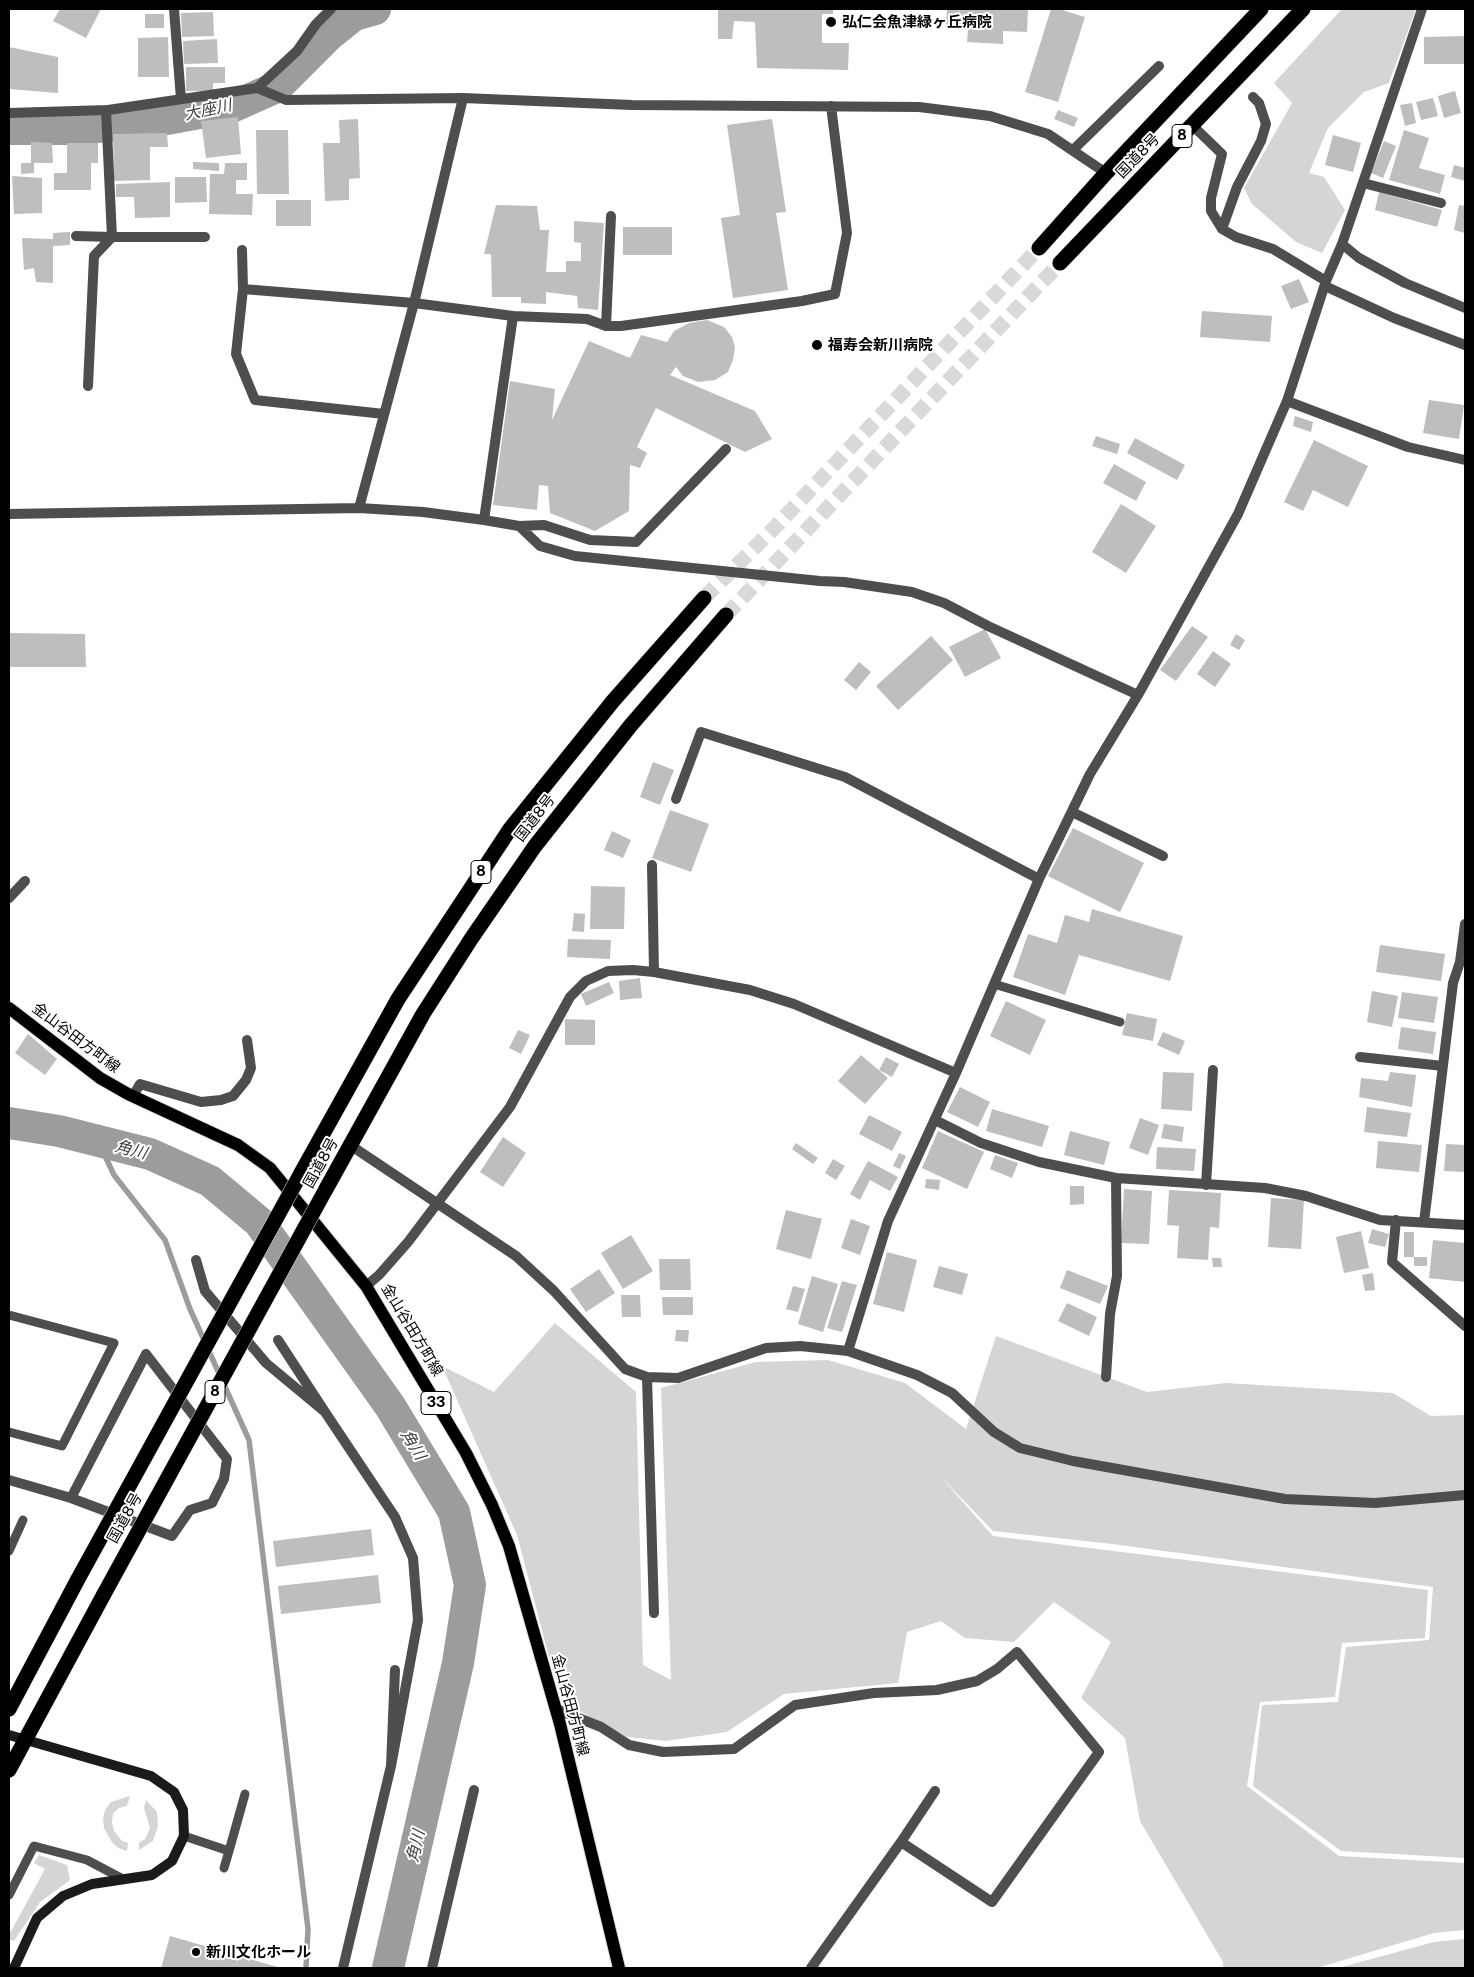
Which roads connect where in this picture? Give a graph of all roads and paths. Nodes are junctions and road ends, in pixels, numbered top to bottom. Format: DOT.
graph roads {
  1 [pos="174,9"];
  2 [pos="331,9"];
  3 [pos="1261,9"];
  4 [pos="1303,9"];
  5 [pos="1422,9"];
  6 [pos="1160,66"];
  7 [pos="257,88"];
  8 [pos="1253,97"];
  9 [pos="463,98"];
  10 [pos="182,100"];
  11 [pos="831,106"];
  12 [pos="106,110"];
  13 [pos="9,113"];
  14 [pos="1192,125"];
  15 [pos="1073,150"];
  16 [pos="1106,173"];
  17 [pos="1363,182"];
  18 [pos="1441,203"];
  19 [pos="611,216"];
  20 [pos="1222,229"];
  21 [pos="76,236"];
  22 [pos="112,237"];
  23 [pos="205,237"];
  24 [pos="1342,244"];
  25 [pos="1039,248"];
  26 [pos="242,250"];
  27 [pos="1060,263"];
  28 [pos="1326,283"];
  29 [pos="243,289"];
  30 [pos="414,303"];
  31 [pos="1465,308"];
  32 [pos="514,316"];
  33 [pos="606,326"];
  34 [pos="1465,345"];
  35 [pos="88,386"];
  36 [pos="1287,401"];
  37 [pos="384,414"];
  38 [pos="726,449"];
  39 [pos="1465,460"];
  40 [pos="359,508"];
  41 [pos="9,514"];
  42 [pos="484,520"];
  43 [pos="519,526"];
  44 [pos="704,598"];
  45 [pos="726,615"];
  46 [pos="1138,695"];
  47 [pos="676,799"];
  48 [pos="1072,812"];
  49 [pos="1163,856"];
  50 [pos="652,865"];
  51 [pos="1039,879"];
  52 [pos="25,880"];
  53 [pos="9,898"];
  54 [pos="1465,924"];
  55 [pos="654,972"];
  56 [pos="994,984"];
  57 [pos="9,1008"];
  58 [pos="1120,1022"];
  59 [pos="247,1040"];
  60 [pos="1360,1057"];
  61 [pos="1443,1066"];
  62 [pos="1213,1070"];
  63 [pos="956,1073"];
  64 [pos="133,1096"];
  65 [pos="935,1120"];
  66 [pos="350,1146"];
  67 [pos="1116,1178"];
  68 [pos="1206,1185"];
  69 [pos="436,1204"];
  70 [pos="1396,1220"];
  71 [pos="1424,1222"];
  72 [pos="1465,1225"];
  73 [pos="196,1260"];
  74 [pos="366,1286"];
  75 [pos="9,1315"];
  76 [pos="1465,1326"];
  77 [pos="278,1340"];
  78 [pos="848,1351"];
  79 [pos="647,1377"];
  80 [pos="1106,1377"];
  81 [pos="325,1412"];
  82 [pos="9,1433"];
  83 [pos="9,1480"];
  84 [pos="1465,1496"];
  85 [pos="71,1498"];
  86 [pos="22,1520"];
  87 [pos="9,1551"];
  88 [pos="654,1613"];
  89 [pos="395,1670"];
  90 [pos="9,1709"];
  91 [pos="556,1709"];
  92 [pos="9,1735"];
  93 [pos="26,1740"];
  94 [pos="391,1766"];
  95 [pos="9,1770"];
  96 [pos="474,1790"];
  97 [pos="935,1791"];
  98 [pos="245,1794"];
  99 [pos="184,1836"];
  100 [pos="901,1842"];
  101 [pos="229,1851"];
  102 [pos="224,1868"];
  103 [pos="123,1879"];
  104 [pos="9,1895"];
  105 [pos="13,1961"];
  106 [pos="343,1968"];
  107 [pos="432,1968"];
  108 [pos="619,1968"];
  109 [pos="812,1968"];
  1 -- 10 [label="street"];
  2 -- 7 [label="street"];
  3 -- 16 [label="highway, 国道8号 / 8"];
  4 -- 14 [label="highway, 国道8号 / 8"];
  5 -- 17 [label="street"];
  6 -- 15 [label="street"];
  7 -- 9 [label="street"];
  7 -- 10 [label="street"];
  8 -- 20 [label="street"];
  9 -- 11 [label="street"];
  9 -- 30 [label="street"];
  10 -- 12 [label="street"];
  11 -- 15 [label="street"];
  11 -- 33 [label="street"];
  12 -- 13 [label="street"];
  12 -- 22 [label="street"];
  14 -- 20 [label="street"];
  14 -- 27 [label="highway, 国道8号 / 8"];
  15 -- 16 [label="street"];
  16 -- 25 [label="highway, 国道8号 / 8"];
  17 -- 18 [label="street"];
  17 -- 24 [label="street"];
  19 -- 33 [label="street"];
  20 -- 28 [label="street"];
  21 -- 22 [label="street"];
  22 -- 23 [label="street"];
  22 -- 35 [label="street"];
  24 -- 28 [label="street"];
  24 -- 31 [label="street"];
  26 -- 29 [label="street"];
  28 -- 34 [label="street"];
  28 -- 36 [label="street"];
  29 -- 30 [label="street"];
  29 -- 37 [label="street"];
  30 -- 32 [label="street"];
  30 -- 37 [label="street"];
  32 -- 33 [label="street"];
  32 -- 42 [label="street"];
  36 -- 39 [label="street"];
  36 -- 46 [label="street"];
  37 -- 40 [label="street"];
  38 -- 43 [label="street"];
  40 -- 41 [label="street"];
  40 -- 42 [label="street"];
  42 -- 43 [label="street"];
  43 -- 46 [label="street"];
  44 -- 90 [label="highway, 国道8号 / 8, bridge"];
  45 -- 66 [label="highway, 国道8号 / 8"];
  46 -- 48 [label="street"];
  47 -- 51 [label="street"];
  48 -- 49 [label="street"];
  48 -- 51 [label="street"];
  50 -- 55 [label="street"];
  51 -- 56 [label="street"];
  52 -- 53 [label="street"];
  54 -- 61 [label="street"];
  55 -- 63 [label="street"];
  55 -- 69 [label="street"];
  56 -- 58 [label="lane"];
  56 -- 63 [label="street"];
  57 -- 64 [label="main road, 金山谷田方町線 / 33"];
  59 -- 64 [label="street"];
  60 -- 61 [label="street"];
  61 -- 71 [label="street"];
  62 -- 68 [label="street"];
  63 -- 65 [label="street"];
  64 -- 74 [label="main road, 金山谷田方町線 / 33"];
  65 -- 67 [label="street"];
  65 -- 78 [label="street"];
  66 -- 69 [label="street"];
  66 -- 93 [label="highway, 国道8号 / 8, bridge"];
  67 -- 68 [label="street"];
  67 -- 80 [label="street"];
  68 -- 70 [label="street"];
  69 -- 74 [label="street"];
  69 -- 79 [label="street"];
  70 -- 71 [label="street"];
  70 -- 76 [label="street"];
  71 -- 72 [label="street"];
  73 -- 81 [label="street"];
  74 -- 91 [label="main road, 金山谷田方町線 / 33"];
  75 -- 82 [label="lane"];
  77 -- 81 [label="street"];
  78 -- 79 [label="street"];
  78 -- 84 [label="street"];
  79 -- 88 [label="street"];
  81 -- 94 [label="street"];
  83 -- 85 [label="street"];
  85 -- 85 [label="street"];
  86 -- 87 [label="lane"];
  89 -- 94 [label="street"];
  91 -- 100 [label="street"];
  91 -- 108 [label="main road, 金山谷田方町線 / 33"];
  92 -- 93 [label="street"];
  93 -- 95 [label="highway, 国道8号 / 8"];
  93 -- 99 [label="street"];
  94 -- 106 [label="street"];
  96 -- 107 [label="street"];
  97 -- 100 [label="street"];
  98 -- 101 [label="lane"];
  99 -- 101 [label="lane"];
  99 -- 103 [label="street"];
  100 -- 109 [label="street"];
  101 -- 102 [label="lane"];
  103 -- 104 [label="lane"];
  103 -- 105 [label="street"];
}
